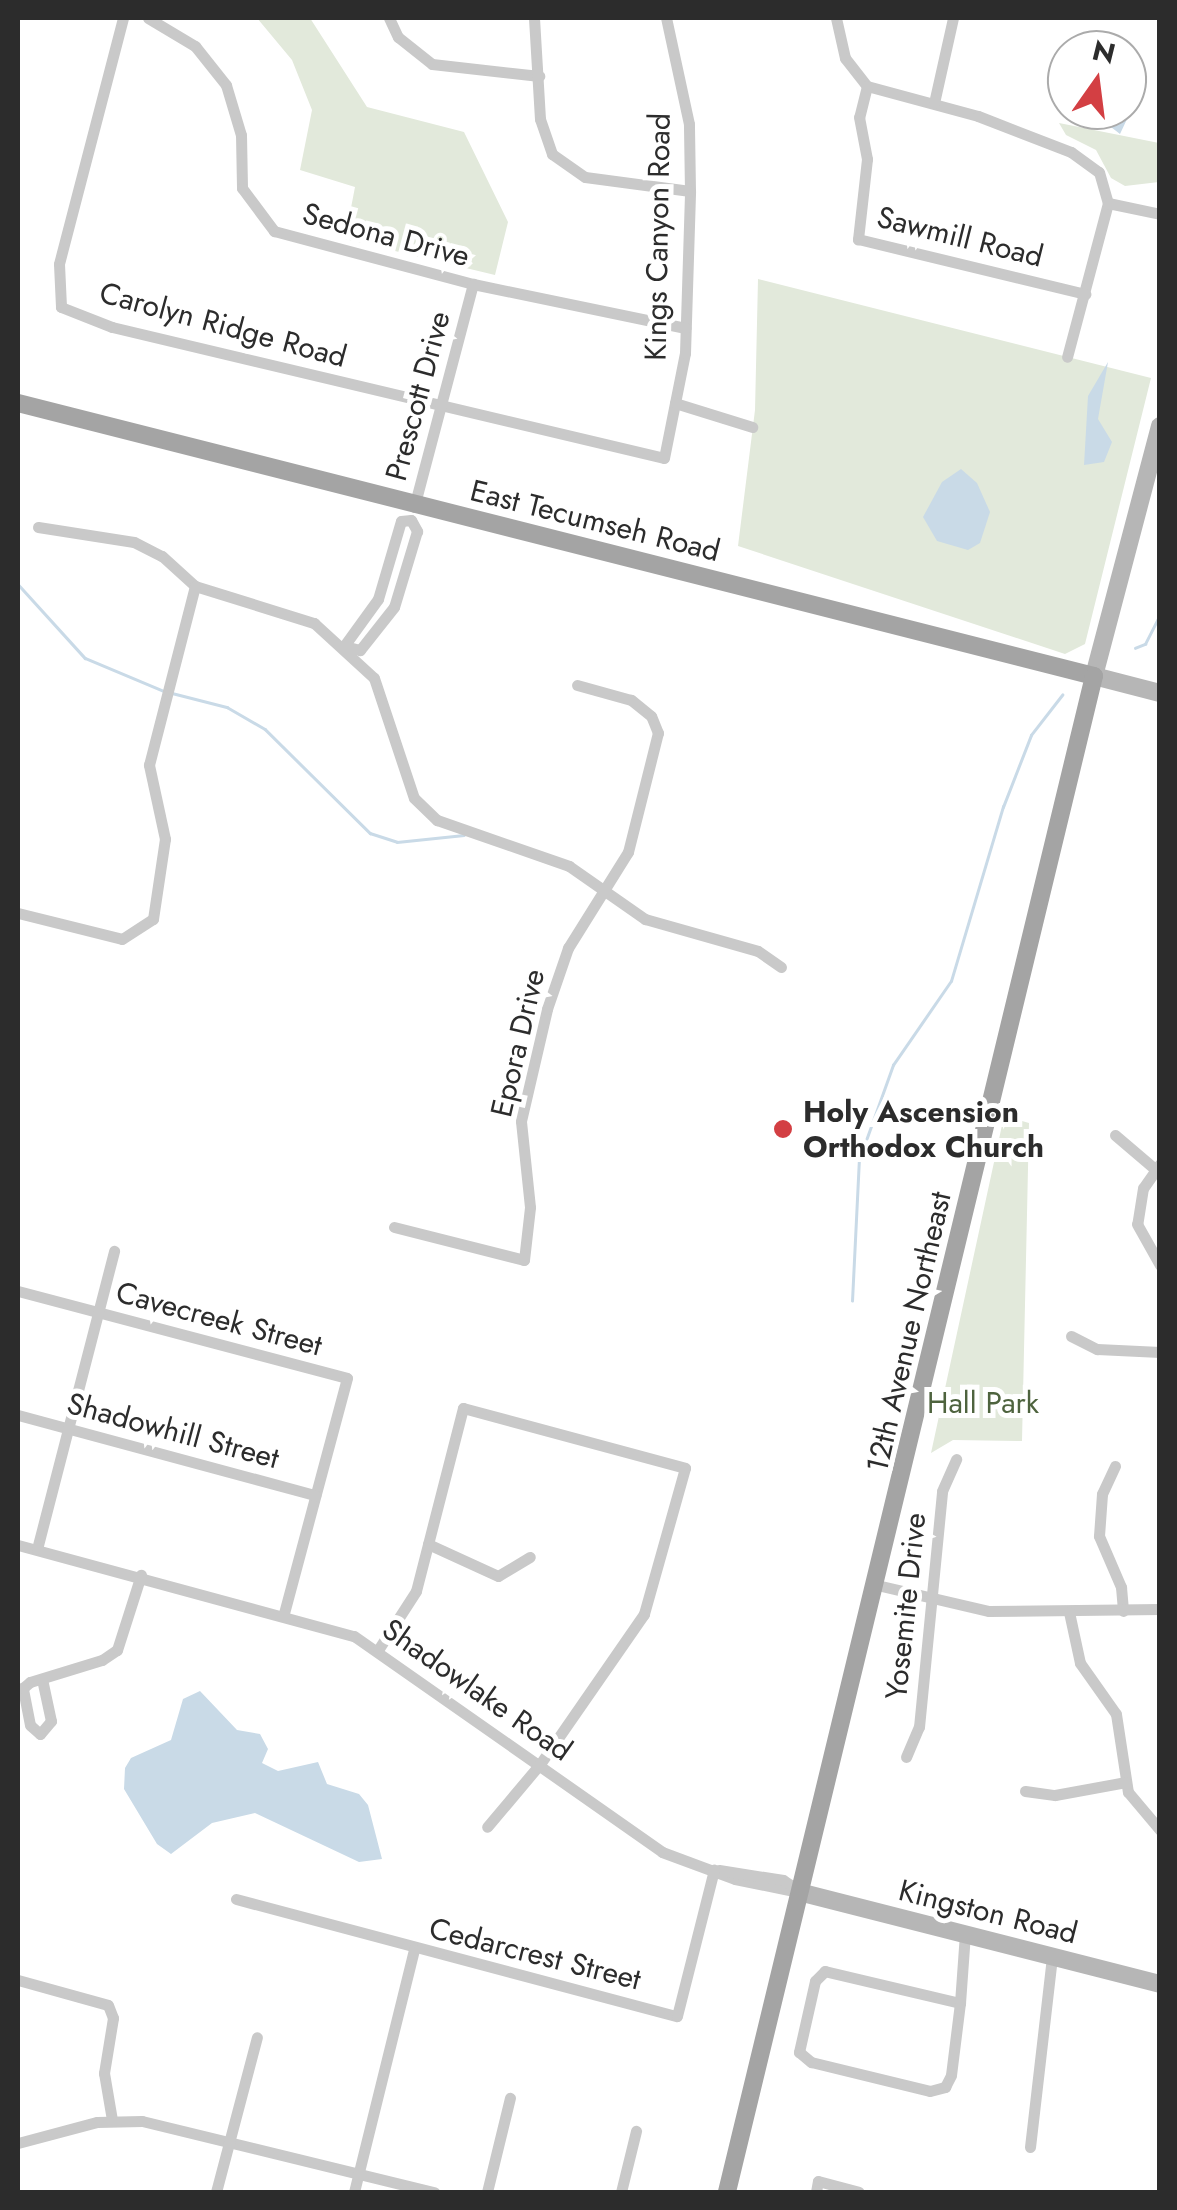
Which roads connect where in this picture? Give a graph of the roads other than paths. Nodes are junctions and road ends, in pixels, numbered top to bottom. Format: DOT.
graph roads {
  1 [pos="123,18"];
  2 [pos="148,18"];
  3 [pos="389,18"];
  4 [pos="534,18"];
  5 [pos="666,18"];
  6 [pos="836,18"];
  7 [pos="953,18"];
  8 [pos="539,76"];
  9 [pos="867,86"];
  10 [pos="934,104"];
  11 [pos="690,192"];
  12 [pos="1108,203"];
  13 [pos="1160,214"];
  14 [pos="473,284"];
  15 [pos="1084,294"];
  16 [pos="686,328"];
  17 [pos="1067,356"];
  18 [pos="18,402"];
  19 [pos="675,403"];
  20 [pos="441,407"];
  21 [pos="1160,426"];
  22 [pos="752,427"];
  23 [pos="664,458"];
  24 [pos="413,512"];
  25 [pos="38,527"];
  26 [pos="195,586"];
  27 [pos="344,646"];
  28 [pos="1094,676"];
  29 [pos="577,685"];
  30 [pos="1160,693"];
  31 [pos="603,893"];
  32 [pos="18,913"];
  33 [pos="781,967"];
  34 [pos="1115,1135"];
  35 [pos="1157,1167"];
  36 [pos="394,1227"];
  37 [pos="114,1250"];
  38 [pos="1160,1266"];
  39 [pos="18,1291"];
  40 [pos="98,1313"];
  41 [pos="1071,1336"];
  42 [pos="1160,1352"];
  43 [pos="18,1416"];
  44 [pos="67,1428"];
  45 [pos="956,1459"];
  46 [pos="1115,1466"];
  47 [pos="315,1495"];
  48 [pos="428,1544"];
  49 [pos="18,1545"];
  50 [pos="37,1549"];
  51 [pos="530,1557"];
  52 [pos="141,1575"];
  53 [pos="877,1586"];
  54 [pos="932,1599"];
  55 [pos="1122,1610"];
  56 [pos="1160,1610"];
  57 [pos="1069,1612"];
  58 [pos="284,1614"];
  59 [pos="378,1650"];
  60 [pos="42,1679"];
  61 [pos="906,1757"];
  62 [pos="540,1764"];
  63 [pos="1126,1782"];
  64 [pos="1025,1791"];
  65 [pos="487,1827"];
  66 [pos="1160,1830"];
  67 [pos="714,1870"];
  68 [pos="802,1893"];
  69 [pos="236,1900"];
  70 [pos="965,1934"];
  71 [pos="414,1950"];
  72 [pos="1052,1956"];
  73 [pos="18,1980"];
  74 [pos="1160,1984"];
  75 [pos="960,2003"];
  76 [pos="257,2037"];
  77 [pos="510,2098"];
  78 [pos="112,2120"];
  79 [pos="636,2131"];
  80 [pos="232,2142"];
  81 [pos="18,2143"];
  82 [pos="1030,2147"];
  83 [pos="358,2173"];
  84 [pos="216,2192"];
  85 [pos="354,2192"];
  86 [pos="434,2192"];
  87 [pos="487,2192"];
  88 [pos="620,2192"];
  89 [pos="728,2192"];
  90 [pos="816,2192"];
  91 [pos="859,2192"];
  1 -- 20 [label="street, Carolyn Ridge Road"];
  2 -- 14 [label="street, Sedona Drive"];
  3 -- 8 [label="street"];
  4 -- 8 [label="street"];
  5 -- 11 [label="street, Kings Canyon Road"];
  6 -- 9 [label="street"];
  7 -- 10 [label="street"];
  8 -- 11 [label="street"];
  9 -- 10 [label="street"];
  9 -- 15 [label="street, Sawmill Road"];
  10 -- 12 [label="street"];
  11 -- 16 [label="street, Kings Canyon Road"];
  12 -- 13 [label="street"];
  12 -- 15 [label="street"];
  14 -- 16 [label="street, Sedona Drive"];
  14 -- 20 [label="street, Prescott Drive"];
  15 -- 17 [label="street"];
  16 -- 19 [label="street, Kings Canyon Road"];
  18 -- 24 [label="main road, East Tecumseh Road"];
  19 -- 22 [label="street"];
  19 -- 23 [label="street, Kings Canyon Road"];
  20 -- 23 [label="street, Carolyn Ridge Road"];
  20 -- 24 [label="street, Prescott Drive"];
  21 -- 28 [label="street, 12th Avenue Northeast"];
  24 -- 27 [label="street"];
  24 -- 27 [label="street"];
  24 -- 28 [label="main road, East Tecumseh Road"];
  25 -- 26 [label="street"];
  26 -- 27 [label="street"];
  26 -- 32 [label="street"];
  27 -- 31 [label="street"];
  28 -- 30 [label="street, East Tecumseh Road"];
  28 -- 53 [label="main road, 12th Avenue Northeast"];
  29 -- 31 [label="street"];
  31 -- 33 [label="street"];
  31 -- 36 [label="street, Epora Drive"];
  34 -- 35 [label="street"];
  35 -- 38 [label="street"];
  37 -- 40 [label="street"];
  39 -- 40 [label="street, Cavecreek Street"];
  40 -- 44 [label="street"];
  40 -- 47 [label="street, Cavecreek Street"];
  41 -- 42 [label="street"];
  43 -- 44 [label="street, Shadowhill Street"];
  44 -- 47 [label="street, Shadowhill Street"];
  44 -- 50 [label="street"];
  45 -- 54 [label="street, Yosemite Drive"];
  46 -- 55 [label="street"];
  47 -- 58 [label="street, Cavecreek Street"];
  48 -- 51 [label="street"];
  48 -- 59 [label="street"];
  48 -- 62 [label="street"];
  49 -- 50 [label="street, Shadowlake Road"];
  50 -- 52 [label="street, Shadowlake Road"];
  52 -- 58 [label="street, Shadowlake Road"];
  52 -- 60 [label="street"];
  53 -- 54 [label="street"];
  53 -- 68 [label="main road, 12th Avenue Northeast"];
  54 -- 57 [label="street"];
  54 -- 61 [label="street, Yosemite Drive"];
  55 -- 56 [label="street"];
  55 -- 57 [label="street"];
  57 -- 63 [label="street"];
  58 -- 59 [label="street, Shadowlake Road"];
  59 -- 62 [label="street, Shadowlake Road"];
  62 -- 65 [label="street"];
  62 -- 67 [label="street, Shadowlake Road"];
  63 -- 64 [label="street"];
  63 -- 66 [label="street"];
  67 -- 68 [label="street, Shadowlake Road"];
  67 -- 71 [label="street, Cedarcrest Street"];
  68 -- 70 [label="street, Kingston Road"];
  68 -- 89 [label="main road, 12th Avenue Northeast"];
  69 -- 71 [label="street, Cedarcrest Street"];
  70 -- 72 [label="street, Kingston Road"];
  70 -- 75 [label="street"];
  71 -- 83 [label="street"];
  72 -- 74 [label="street, Kingston Road"];
  72 -- 82 [label="street"];
  73 -- 78 [label="street"];
  75 -- 75 [label="street"];
  76 -- 80 [label="street"];
  77 -- 87 [label="street"];
  78 -- 80 [label="street"];
  78 -- 81 [label="street"];
  79 -- 88 [label="street"];
  80 -- 83 [label="street"];
  80 -- 84 [label="street"];
  83 -- 85 [label="street"];
  83 -- 86 [label="street"];
  90 -- 91 [label="street"];
}
